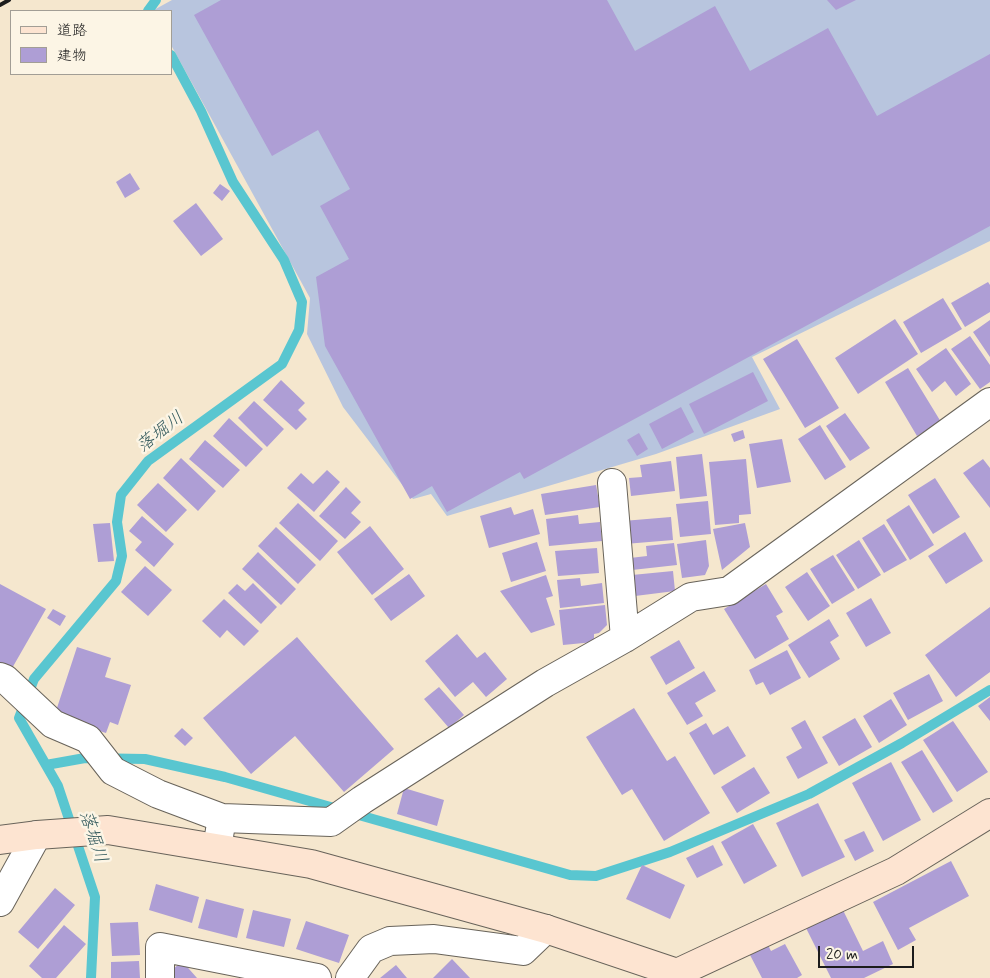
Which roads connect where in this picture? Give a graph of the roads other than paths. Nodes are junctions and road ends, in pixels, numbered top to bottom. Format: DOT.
graph roads {
  1 [pos="990,402"];
  2 [pos="612,483"];
  3 [pos="625,638"];
  4 [pos="0,677"];
  5 [pos="990,813"];
  6 [pos="222,818"];
  7 [pos="37,835"];
  8 [pos="0,840"];
  9 [pos="217,848"];
  10 [pos="0,902"];
  11 [pos="546,929"];
  12 [pos="680,976"];
  13 [pos="160,978"];
  14 [pos="318,978"];
  15 [pos="350,978"];
  1 -- 3 [label="street"];
  2 -- 3 [label="street"];
  3 -- 6 [label="street"];
  4 -- 6 [label="street"];
  5 -- 12 [label="street"];
  6 -- 9 [label="street"];
  7 -- 8 [label="street"];
  7 -- 9 [label="street"];
  7 -- 10 [label="street"];
  9 -- 11 [label="street"];
  11 -- 12 [label="street"];
  11 -- 15 [label="street"];
  13 -- 14 [label="street"];
}
